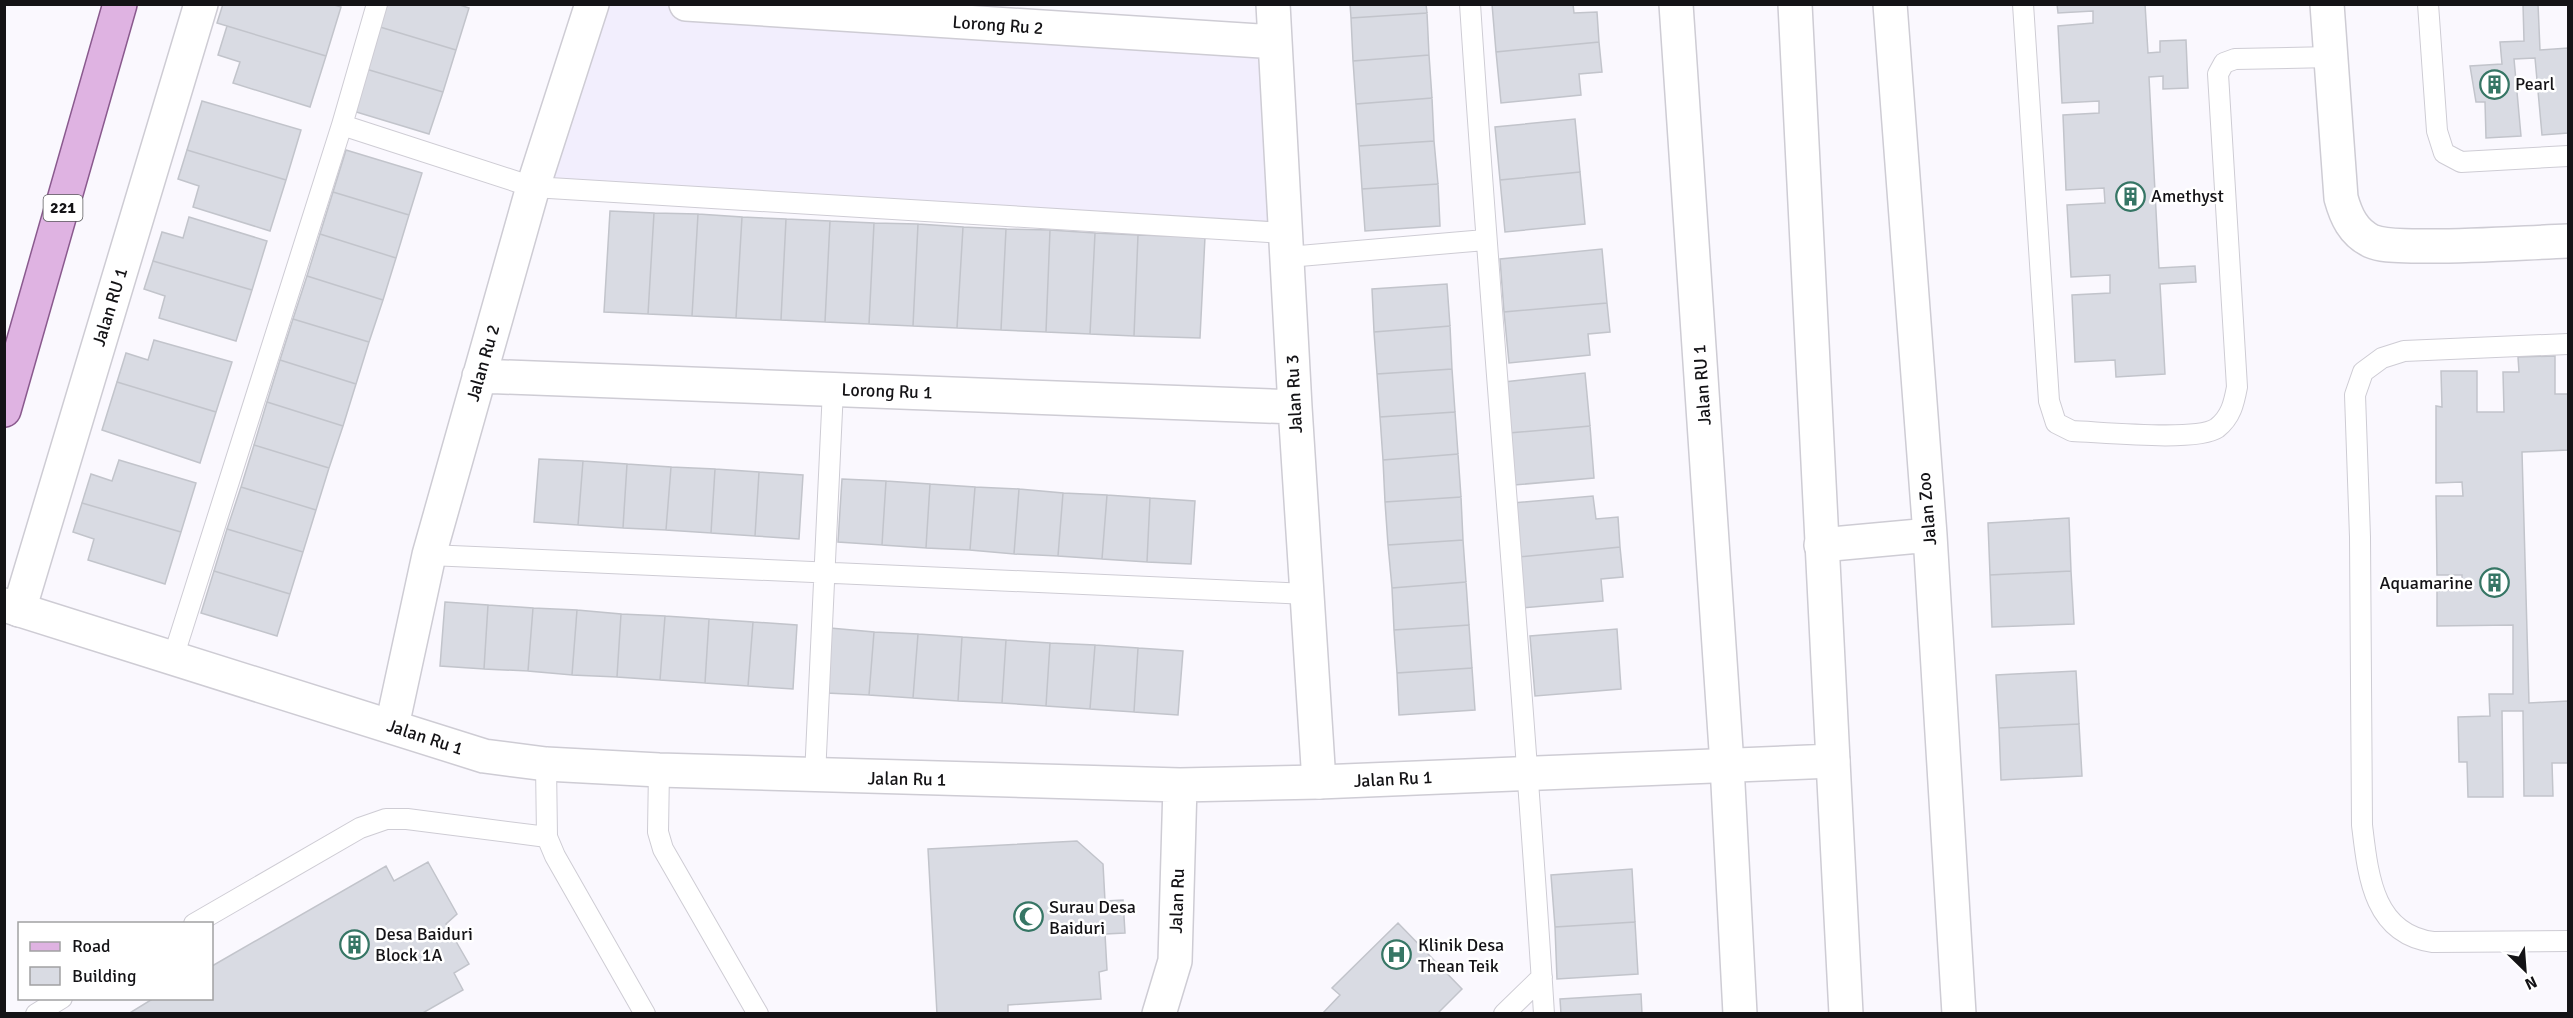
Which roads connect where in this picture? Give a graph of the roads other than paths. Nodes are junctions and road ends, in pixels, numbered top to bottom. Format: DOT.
graph roads {
  1 [pos="120,4"];
  2 [pos="201,4"];
  3 [pos="377,4"];
  4 [pos="592,4"];
  5 [pos="686,4"];
  6 [pos="1273,4"];
  7 [pos="1470,4"];
  8 [pos="1677,4"];
  9 [pos="1795,4"];
  10 [pos="1890,4"];
  11 [pos="2023,4"];
  12 [pos="2327,4"];
  13 [pos="2428,4"];
  14 [pos="1275,42"];
  15 [pos="2332,57"];
  16 [pos="342,125"];
  17 [pos="2568,156"];
  18 [pos="532,187"];
  19 [pos="1485,240"];
  20 [pos="2568,241"];
  21 [pos="1287,245"];
  22 [pos="2568,344"];
  23 [pos="479,376"];
  24 [pos="833,389"];
  25 [pos="1295,407"];
  26 [pos="4,410"];
  27 [pos="1930,535"];
  28 [pos="1821,545"];
  29 [pos="429,555"];
  30 [pos="825,572"];
  31 [pos="1307,594"];
  32 [pos="12,607"];
  33 [pos="173,658"];
  34 [pos="392,726"];
  35 [pos="1833,761"];
  36 [pos="546,764"];
  37 [pos="1727,765"];
  38 [pos="659,770"];
  39 [pos="1529,772"];
  40 [pos="814,776"];
  41 [pos="1319,782"];
  42 [pos="1180,785"];
  43 [pos="547,837"];
  44 [pos="197,922"];
  45 [pos="2568,941"];
  46 [pos="1542,977"];
  47 [pos="60,1000"];
  48 [pos="36,1014"];
  49 [pos="645,1014"];
  50 [pos="758,1014"];
  51 [pos="1159,1014"];
  52 [pos="1504,1014"];
  53 [pos="1544,1014"];
  54 [pos="1740,1014"];
  55 [pos="1846,1014"];
  56 [pos="1959,1014"];
  1 -- 26 [label="main road, 221"];
  2 -- 32 [label="street, Jalan RU 1"];
  3 -- 16 [label="lane"];
  4 -- 18 [label="street, Jalan Ru 2"];
  5 -- 14 [label="street, Lorong Ru 2"];
  6 -- 14 [label="street, Jalan Ru 3"];
  7 -- 19 [label="lane"];
  8 -- 37 [label="street, Jalan RU 1"];
  9 -- 28 [label="street"];
  10 -- 27 [label="street, Jalan Zoo"];
  11 -- 15 [label="lane"];
  12 -- 15 [label="street"];
  13 -- 17 [label="lane"];
  14 -- 21 [label="street, Jalan Ru 3"];
  15 -- 20 [label="street"];
  16 -- 18 [label="lane"];
  16 -- 33 [label="lane"];
  18 -- 21 [label="lane"];
  18 -- 23 [label="street, Jalan Ru 2"];
  19 -- 21 [label="lane"];
  19 -- 39 [label="lane"];
  21 -- 25 [label="street, Jalan Ru 3"];
  22 -- 45 [label="lane"];
  23 -- 24 [label="street, Lorong Ru 1"];
  23 -- 29 [label="street, Jalan Ru 2"];
  24 -- 25 [label="street, Lorong Ru 1"];
  24 -- 30 [label="lane"];
  25 -- 31 [label="street, Jalan Ru 3"];
  27 -- 28 [label="street"];
  27 -- 56 [label="street, Jalan Zoo"];
  28 -- 35 [label="street"];
  29 -- 30 [label="lane"];
  29 -- 34 [label="street, Jalan Ru 2"];
  30 -- 31 [label="lane"];
  30 -- 40 [label="lane"];
  31 -- 41 [label="street, Jalan Ru 3"];
  32 -- 33 [label="street, Jalan Ru 1"];
  33 -- 34 [label="street, Jalan Ru 1"];
  34 -- 36 [label="street, Jalan Ru 1"];
  35 -- 37 [label="street, Jalan Ru 1"];
  35 -- 55 [label="street"];
  36 -- 38 [label="street, Jalan Ru 1"];
  36 -- 43 [label="lane"];
  37 -- 39 [label="street, Jalan Ru 1"];
  37 -- 54 [label="street, Jalan RU 1"];
  38 -- 40 [label="street, Jalan Ru 1"];
  38 -- 50 [label="lane"];
  39 -- 41 [label="street, Jalan Ru 1"];
  39 -- 46 [label="lane"];
  40 -- 42 [label="street, Jalan Ru 1"];
  41 -- 42 [label="street, Jalan Ru 1"];
  42 -- 51 [label="street, Jalan Ru"];
  43 -- 44 [label="lane"];
  43 -- 49 [label="lane"];
  46 -- 52 [label="lane"];
  46 -- 53 [label="lane"];
  47 -- 48 [label="lane"];
}
